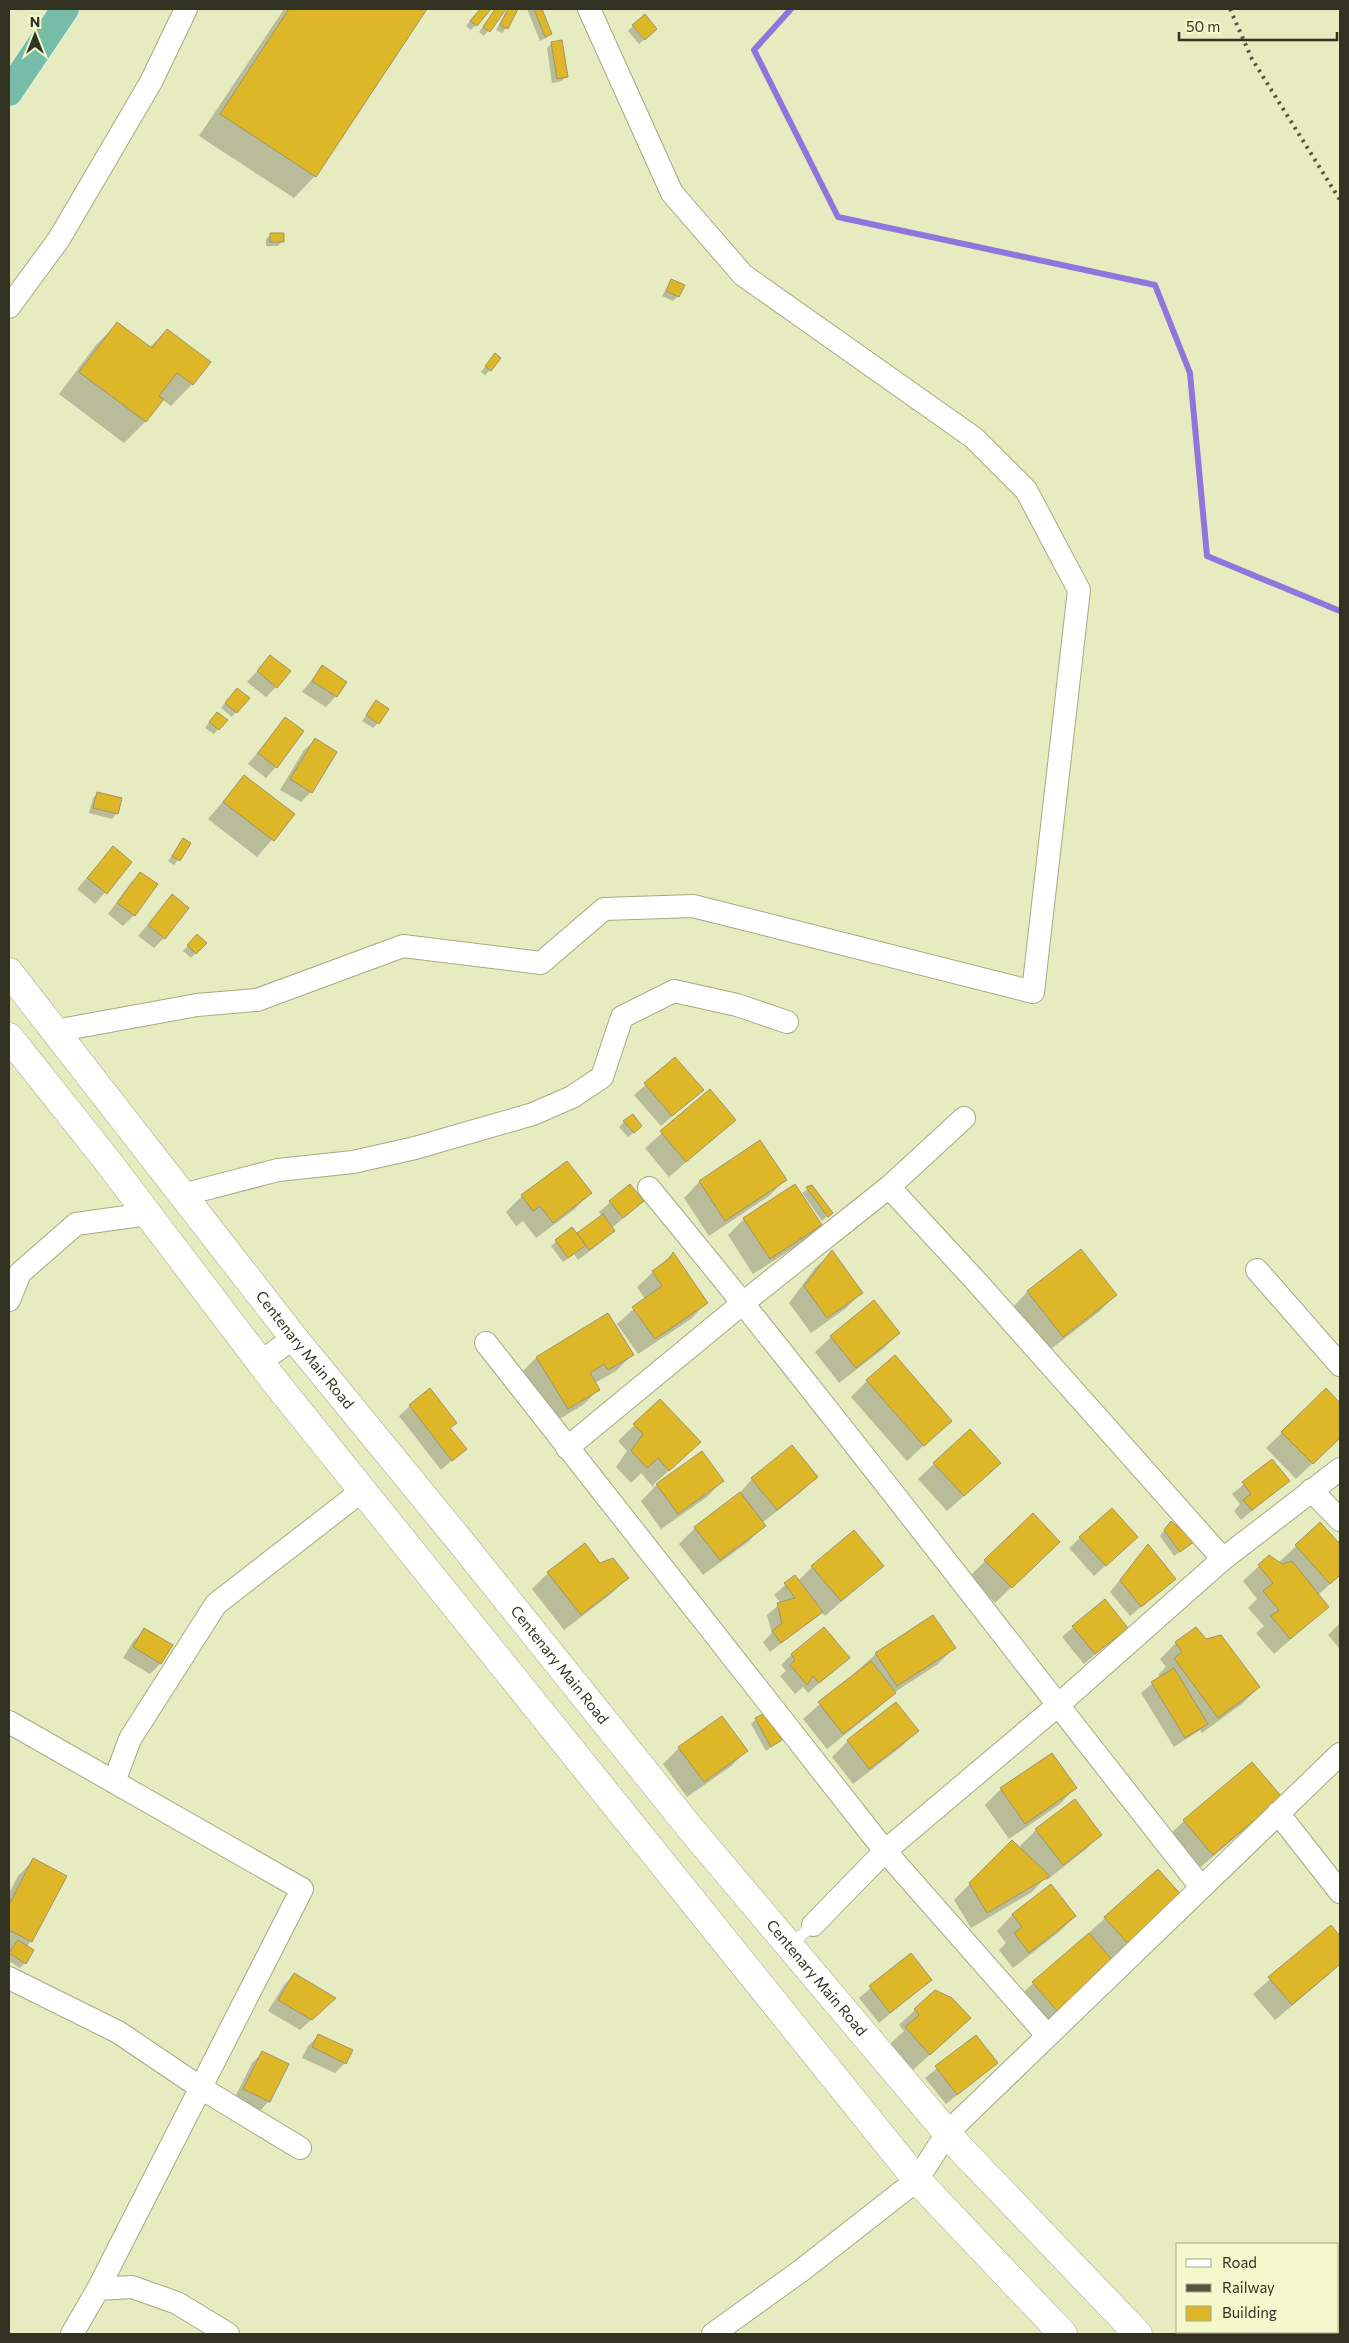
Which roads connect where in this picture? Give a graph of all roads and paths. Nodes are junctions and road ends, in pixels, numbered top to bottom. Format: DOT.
graph roads {
  1 [pos="64,9"];
  2 [pos="186,9"];
  3 [pos="589,9"];
  4 [pos="9,92"];
  5 [pos="9,307"];
  6 [pos="9,972"];
  7 [pos="787,1022"];
  8 [pos="55,1032"];
  9 [pos="13,1049"];
  10 [pos="964,1118"];
  11 [pos="889,1187"];
  12 [pos="649,1188"];
  13 [pos="182,1195"];
  14 [pos="148,1214"];
  15 [pos="1257,1270"];
  16 [pos="9,1300"];
  17 [pos="743,1303"];
  18 [pos="294,1338"];
  19 [pos="486,1343"];
  20 [pos="260,1362"];
  21 [pos="1340,1365"];
  22 [pos="567,1448"];
  23 [pos="1340,1469"];
  24 [pos="363,1490"];
  25 [pos="1311,1490"];
  26 [pos="1340,1520"];
  27 [pos="1223,1559"];
  28 [pos="1057,1706"];
  29 [pos="9,1722"];
  30 [pos="1340,1754"];
  31 [pos="114,1782"];
  32 [pos="1278,1813"];
  33 [pos="885,1851"];
  34 [pos="1201,1886"];
  35 [pos="1340,1892"];
  36 [pos="812,1926"];
  37 [pos="789,1946"];
  38 [pos="9,1978"];
  39 [pos="1048,2035"];
  40 [pos="201,2088"];
  41 [pos="947,2133"];
  42 [pos="300,2148"];
  43 [pos="917,2180"];
  44 [pos="98,2289"];
  45 [pos="72,2334"];
  46 [pos="228,2334"];
  47 [pos="713,2334"];
  48 [pos="1064,2334"];
  49 [pos="1138,2334"];
  1 -- 4 [label="highway"];
  2 -- 5 [label="street"];
  3 -- 8 [label="street"];
  6 -- 8 [label="street, Centenary Main Road"];
  7 -- 13 [label="street"];
  8 -- 13 [label="street, Centenary Main Road"];
  9 -- 14 [label="street"];
  10 -- 11 [label="street"];
  11 -- 17 [label="street"];
  11 -- 27 [label="street"];
  12 -- 17 [label="street"];
  13 -- 18 [label="street, Centenary Main Road"];
  14 -- 16 [label="street"];
  14 -- 20 [label="street"];
  15 -- 21 [label="street"];
  17 -- 22 [label="street"];
  17 -- 28 [label="street"];
  18 -- 20 [label="street"];
  18 -- 37 [label="street, Centenary Main Road"];
  19 -- 22 [label="street"];
  20 -- 24 [label="street"];
  22 -- 33 [label="street"];
  23 -- 25 [label="street"];
  24 -- 31 [label="street"];
  24 -- 43 [label="street"];
  25 -- 26 [label="street"];
  25 -- 27 [label="street"];
  27 -- 28 [label="street"];
  28 -- 33 [label="street"];
  28 -- 34 [label="street"];
  29 -- 31 [label="street"];
  30 -- 32 [label="street"];
  31 -- 40 [label="street"];
  32 -- 34 [label="street"];
  32 -- 35 [label="street"];
  33 -- 36 [label="street"];
  33 -- 39 [label="street"];
  34 -- 39 [label="street"];
  36 -- 37 [label="lane"];
  37 -- 41 [label="street, Centenary Main Road"];
  38 -- 40 [label="street"];
  39 -- 41 [label="street"];
  40 -- 42 [label="street"];
  40 -- 44 [label="street"];
  41 -- 43 [label="street"];
  41 -- 49 [label="street, Centenary Main Road"];
  43 -- 47 [label="street"];
  43 -- 48 [label="street"];
  44 -- 45 [label="street"];
  44 -- 46 [label="street"];
}
